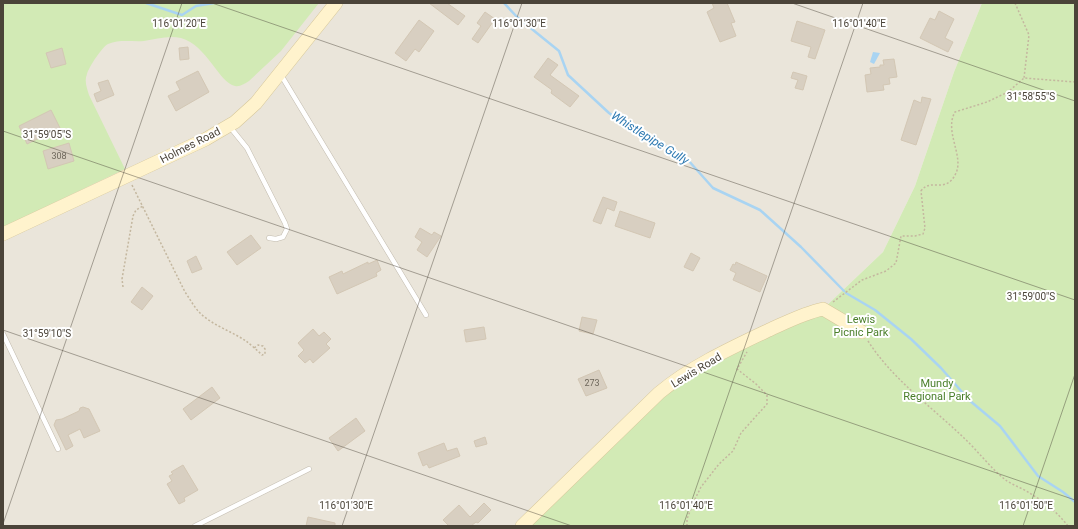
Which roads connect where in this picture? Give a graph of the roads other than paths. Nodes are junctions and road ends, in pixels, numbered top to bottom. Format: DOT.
graph roads {
  1 [pos="336,3"];
  2 [pos="280,74"];
  3 [pos="229,126"];
  4 [pos="3,234"];
  5 [pos="270,238"];
  6 [pos="426,315"];
  7 [pos="862,332"];
  8 [pos="3,334"];
  9 [pos="58,449"];
  10 [pos="309,469"];
  11 [pos="195,526"];
  12 [pos="522,526"];
  1 -- 2 [label="street, Holmes Road"];
  2 -- 3 [label="street, Holmes Road"];
  2 -- 6 [label="lane"];
  3 -- 4 [label="street, Holmes Road"];
  3 -- 5 [label="lane"];
  7 -- 12 [label="street, Lewis Road"];
  8 -- 9 [label="lane"];
  10 -- 11 [label="lane"];
}
